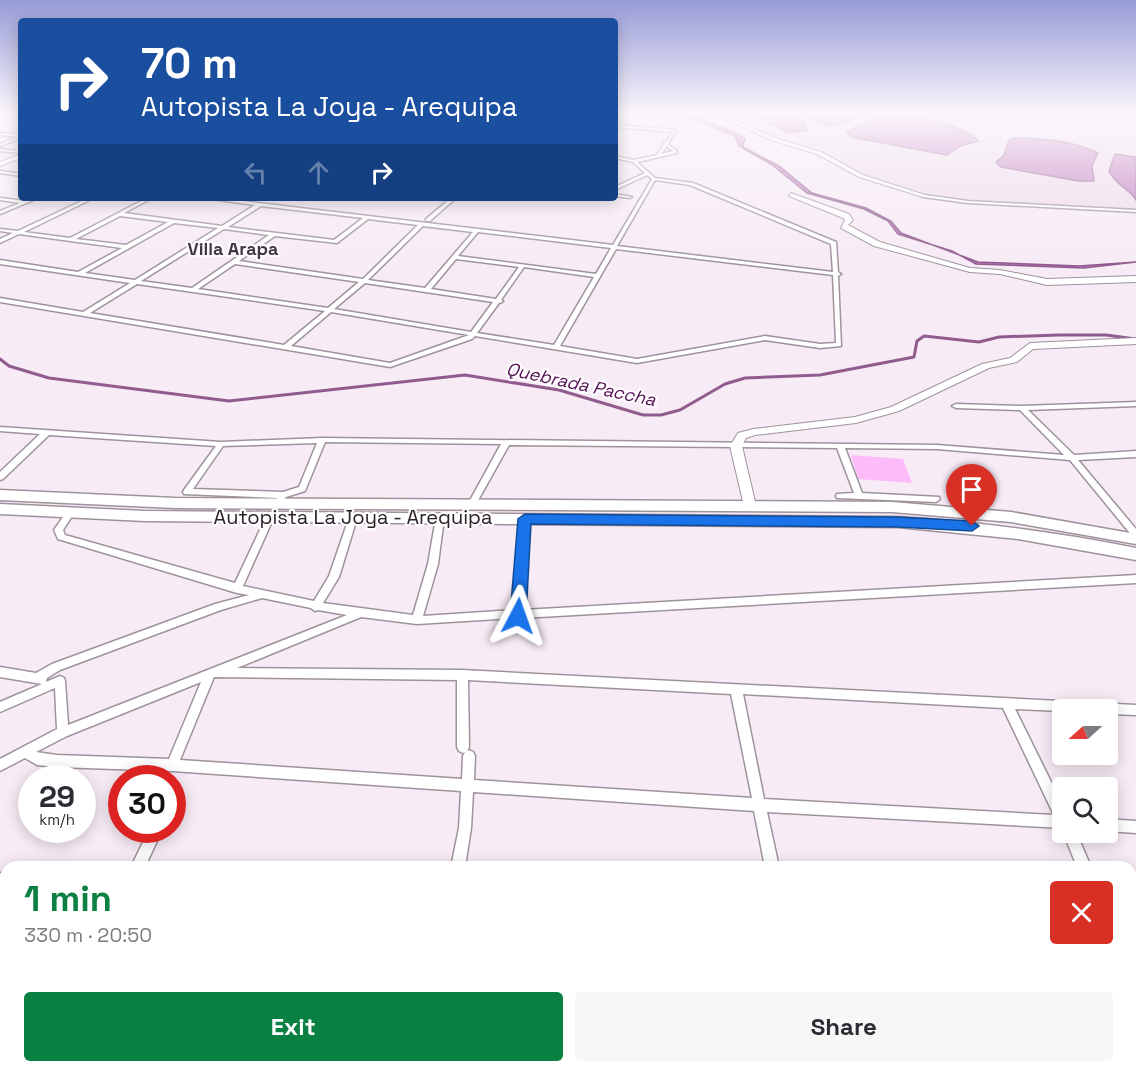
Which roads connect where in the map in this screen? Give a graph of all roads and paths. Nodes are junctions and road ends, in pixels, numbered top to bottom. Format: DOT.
graph roads {
  1 [pos="639,165"];
  2 [pos="843,165"];
  3 [pos="0,172"];
  4 [pos="648,173"];
  5 [pos="18,175"];
  6 [pos="654,179"];
  7 [pos="618,188"];
  8 [pos="618,195"];
  9 [pos="791,195"];
  10 [pos="925,196"];
  11 [pos="630,197"];
  12 [pos="0,199"];
  13 [pos="86,201"];
  14 [pos="144,201"];
  15 [pos="227,201"];
  16 [pos="271,201"];
  17 [pos="450,201"];
  18 [pos="26,202"];
  19 [pos="261,206"];
  20 [pos="1136,211"];
  21 [pos="0,213"];
  22 [pos="118,214"];
  23 [pos="366,218"];
  24 [pos="173,221"];
  25 [pos="425,222"];
  26 [pos="222,228"];
  27 [pos="0,230"];
  28 [pos="477,231"];
  29 [pos="21,232"];
  30 [pos="532,232"];
  31 [pos="274,234"];
  32 [pos="69,240"];
  33 [pos="0,241"];
  34 [pos="617,245"];
  35 [pos="128,247"];
  36 [pos="456,257"];
  37 [pos="0,262"];
  38 [pos="234,262"];
  39 [pos="522,267"];
  40 [pos="80,273"];
  41 [pos="838,274"];
  42 [pos="595,275"];
  43 [pos="1136,279"];
  44 [pos="365,280"];
  45 [pos="134,282"];
  46 [pos="427,290"];
  47 [pos="192,291"];
  48 [pos="0,300"];
  49 [pos="500,301"];
  50 [pos="329,310"];
  51 [pos="84,314"];
  52 [pos="472,335"];
  53 [pos="1136,341"];
  54 [pos="286,347"];
  55 [pos="556,348"];
  56 [pos="1136,404"];
  57 [pos="956,406"];
  58 [pos="1022,408"];
  59 [pos="0,429"];
  60 [pos="46,433"];
  61 [pos="322,440"];
  62 [pos="221,444"];
  63 [pos="505,444"];
  64 [pos="736,446"];
  65 [pos="840,446"];
  66 [pos="1136,454"];
  67 [pos="1072,458"];
  68 [pos="0,477"];
  69 [pos="0,495"];
  70 [pos="840,496"];
  71 [pos="859,496"];
  72 [pos="280,499"];
  73 [pos="936,499"];
  74 [pos="472,504"];
  75 [pos="750,506"];
  76 [pos="0,509"];
  77 [pos="70,513"];
  78 [pos="270,517"];
  79 [pos="353,518"];
  80 [pos="440,518"];
  81 [pos="525,519"];
  82 [pos="1136,537"];
  83 [pos="1136,554"];
  84 [pos="1136,579"];
  85 [pos="237,590"];
  86 [pos="260,595"];
  87 [pos="315,608"];
  88 [pos="358,615"];
  89 [pos="518,616"];
  90 [pos="417,620"];
  91 [pos="0,672"];
  92 [pos="211,672"];
  93 [pos="462,675"];
  94 [pos="39,678"];
  95 [pos="60,681"];
  96 [pos="736,689"];
  97 [pos="1007,704"];
  98 [pos="0,707"];
  99 [pos="1136,710"];
  100 [pos="63,732"];
  101 [pos="26,752"];
  102 [pos="0,765"];
  103 [pos="172,765"];
  104 [pos="186,766"];
  105 [pos="468,786"];
  106 [pos="1052,799"];
  107 [pos="760,805"];
  108 [pos="1052,820"];
  109 [pos="1118,826"];
  110 [pos="1136,827"];
  111 [pos="150,843"];
  112 [pos="1073,843"];
  113 [pos="141,861"];
  114 [pos="459,861"];
  115 [pos="771,861"];
  116 [pos="1081,861"];
  1 -- 4 [label="street"];
  2 -- 10 [label="street"];
  3 -- 5 [label="street"];
  4 -- 6 [label="street"];
  4 -- 7 [label="street"];
  6 -- 34 [label="street"];
  6 -- 41 [label="street"];
  8 -- 11 [label="street"];
  9 -- 43 [label="street"];
  10 -- 20 [label="street"];
  12 -- 18 [label="street"];
  13 -- 29 [label="street"];
  14 -- 22 [label="street"];
  15 -- 19 [label="street"];
  16 -- 19 [label="street"];
  16 -- 25 [label="street"];
  17 -- 25 [label="street"];
  18 -- 21 [label="street"];
  19 -- 23 [label="street"];
  19 -- 26 [label="street"];
  22 -- 24 [label="street"];
  22 -- 32 [label="street"];
  23 -- 25 [label="street"];
  23 -- 31 [label="street"];
  24 -- 26 [label="street"];
  24 -- 35 [label="street"];
  25 -- 28 [label="street"];
  25 -- 30 [label="street"];
  25 -- 44 [label="street"];
  26 -- 31 [label="street"];
  26 -- 45 [label="street"];
  27 -- 29 [label="street"];
  28 -- 34 [label="street"];
  28 -- 36 [label="street"];
  29 -- 32 [label="street"];
  29 -- 33 [label="street"];
  31 -- 38 [label="street"];
  32 -- 35 [label="street"];
  34 -- 41 [label="street"];
  34 -- 42 [label="street"];
  35 -- 40 [label="street"];
  36 -- 39 [label="street"];
  36 -- 46 [label="street"];
  37 -- 40 [label="street"];
  38 -- 44 [label="street"];
  38 -- 47 [label="street"];
  39 -- 42 [label="street"];
  39 -- 49 [label="street"];
  40 -- 45 [label="street"];
  41 -- 55 [label="street"];
  42 -- 55 [label="street"];
  44 -- 46 [label="street"];
  44 -- 50 [label="street"];
  45 -- 47 [label="street"];
  45 -- 51 [label="street"];
  46 -- 49 [label="street"];
  47 -- 50 [label="street"];
  48 -- 51 [label="street"];
  49 -- 52 [label="street"];
  50 -- 52 [label="street"];
  50 -- 54 [label="street"];
  51 -- 54 [label="street"];
  52 -- 54 [label="street"];
  52 -- 55 [label="street"];
  53 -- 64 [label="street"];
  56 -- 58 [label="street"];
  57 -- 58 [label="street"];
  58 -- 67 [label="street"];
  59 -- 60 [label="street"];
  60 -- 62 [label="street"];
  60 -- 68 [label="street"];
  61 -- 62 [label="street"];
  61 -- 63 [label="street"];
  61 -- 72 [label="street"];
  62 -- 72 [label="street"];
  63 -- 64 [label="street"];
  63 -- 74 [label="street"];
  64 -- 65 [label="street"];
  64 -- 75 [label="street"];
  65 -- 67 [label="street"];
  65 -- 71 [label="street"];
  66 -- 67 [label="street"];
  67 -- 82 [label="street"];
  69 -- 72 [label="main road, Autopista La Joya - Arequipa"];
  70 -- 71 [label="street"];
  71 -- 73 [label="street"];
  72 -- 74 [label="main road, Autopista La Joya - Arequipa"];
  74 -- 75 [label="main road, Autopista La Joya - Arequipa"];
  75 -- 82 [label="main road, Autopista La Joya - Arequipa"];
  76 -- 77 [label="main road, Autopista La Joya - Arequipa"];
  77 -- 78 [label="main road, Autopista La Joya - Arequipa"];
  77 -- 85 [label="street"];
  78 -- 79 [label="main road, Autopista La Joya - Arequipa"];
  78 -- 85 [label="street"];
  79 -- 80 [label="main road, Autopista La Joya - Arequipa"];
  79 -- 87 [label="street"];
  80 -- 81 [label="main road, Autopista La Joya - Arequipa"];
  80 -- 90 [label="street"];
  81 -- 83 [label="main road, Autopista La Joya - Arequipa"];
  81 -- 89 [label="street"];
  84 -- 89 [label="street"];
  85 -- 86 [label="street"];
  86 -- 87 [label="street"];
  86 -- 94 [label="street"];
  87 -- 88 [label="street"];
  88 -- 90 [label="street"];
  88 -- 92 [label="street"];
  89 -- 90 [label="street"];
  91 -- 94 [label="street"];
  92 -- 93 [label="street"];
  92 -- 100 [label="street"];
  92 -- 103 [label="street"];
  93 -- 96 [label="street"];
  93 -- 105 [label="street"];
  94 -- 95 [label="street"];
  95 -- 98 [label="street"];
  95 -- 100 [label="street"];
  96 -- 97 [label="street"];
  96 -- 107 [label="street"];
  97 -- 99 [label="street"];
  97 -- 106 [label="street"];
  100 -- 101 [label="street"];
  101 -- 102 [label="street"];
  101 -- 103 [label="street"];
  104 -- 105 [label="street"];
  105 -- 107 [label="street"];
  105 -- 114 [label="street"];
  107 -- 108 [label="street"];
  107 -- 115 [label="street"];
  109 -- 110 [label="street"];
  111 -- 113 [label="street"];
  112 -- 116 [label="street"];
}
